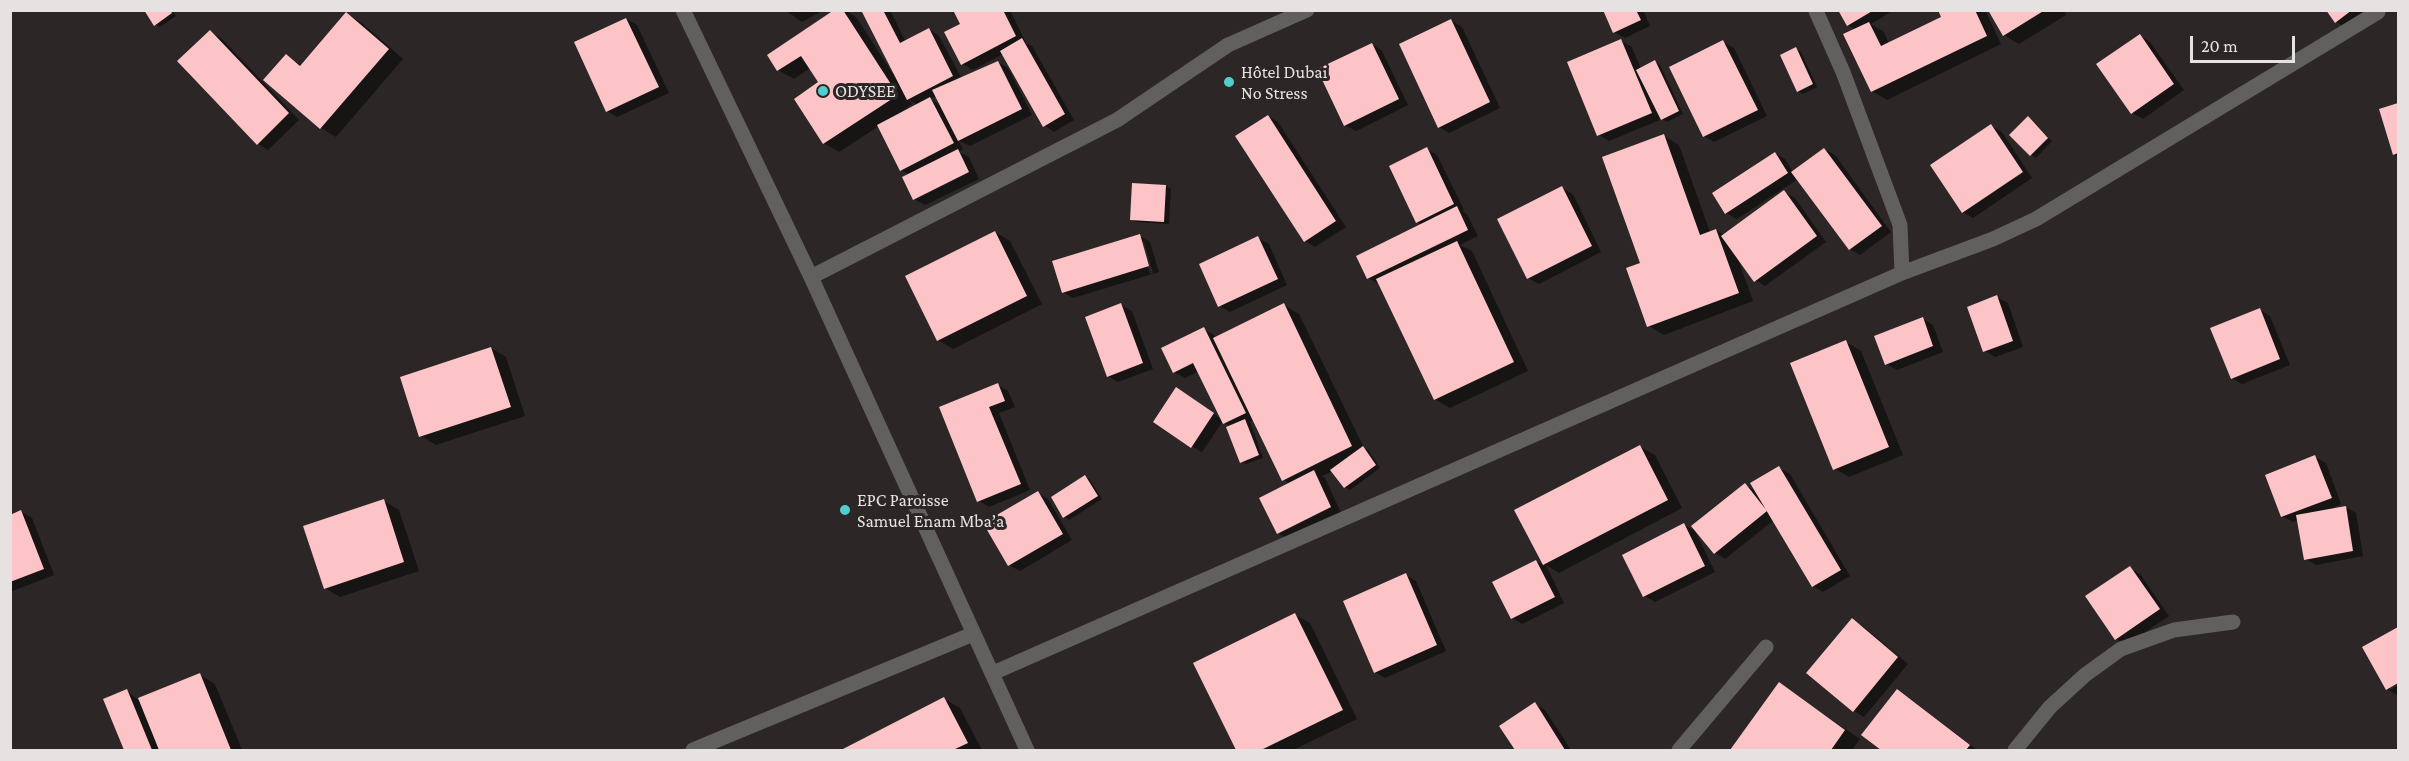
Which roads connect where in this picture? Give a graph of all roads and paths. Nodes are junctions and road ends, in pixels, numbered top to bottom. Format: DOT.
graph roads {
  1 [pos="683,10"];
  2 [pos="1307,10"];
  3 [pos="1816,11"];
  4 [pos="2378,12"];
  5 [pos="1902,273"];
  6 [pos="811,277"];
  7 [pos="2233,622"];
  8 [pos="973,634"];
  9 [pos="1766,646"];
  10 [pos="993,673"];
  11 [pos="693,750"];
  12 [pos="1027,750"];
  13 [pos="1679,750"];
  14 [pos="2015,750"];
  1 -- 6 [label="street"];
  2 -- 6 [label="street"];
  3 -- 5 [label="street"];
  4 -- 5 [label="street"];
  5 -- 10 [label="street"];
  6 -- 8 [label="street"];
  7 -- 14 [label="street"];
  8 -- 10 [label="street"];
  8 -- 11 [label="street"];
  9 -- 13 [label="street"];
  10 -- 12 [label="street"];
}
